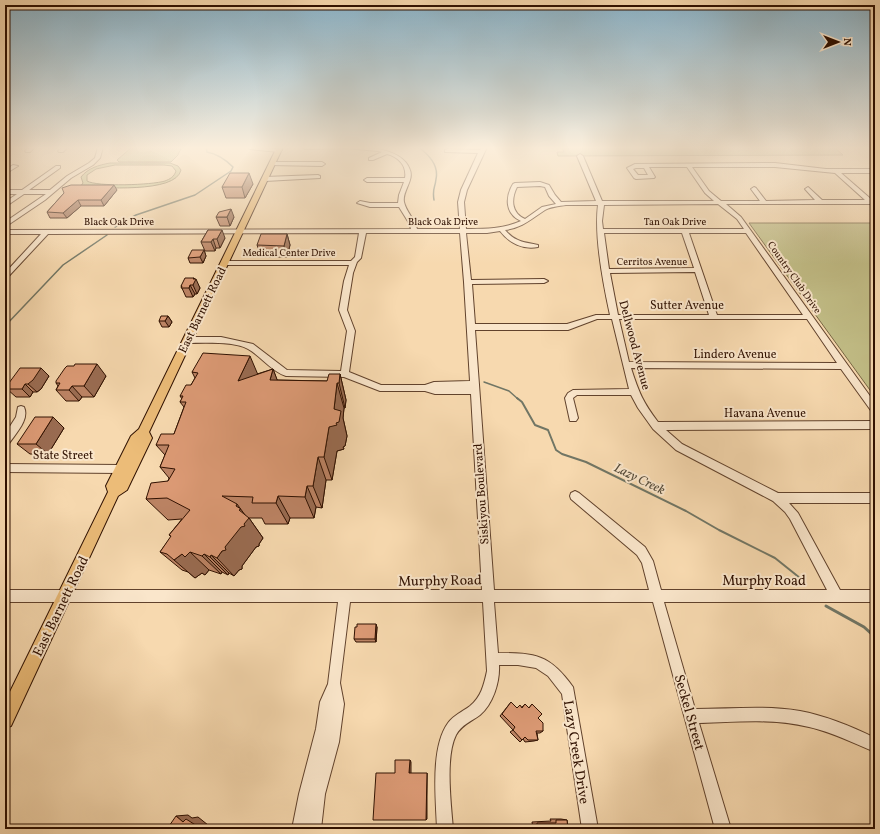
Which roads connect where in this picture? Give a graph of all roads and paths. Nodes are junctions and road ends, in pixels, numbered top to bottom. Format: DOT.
graph roads {
  1 [pos="32,186"];
  2 [pos="58,186"];
  3 [pos="262,186"];
  4 [pos="404,186"];
  5 [pos="466,186"];
  6 [pos="515,186"];
  7 [pos="547,186"];
  8 [pos="593,186"];
  9 [pos="702,186"];
  10 [pos="854,186"];
  11 [pos="754,189"];
  12 [pos="808,189"];
  13 [pos="5,192"];
  14 [pos="24,192"];
  15 [pos="51,192"];
  16 [pos="706,192"];
  17 [pos="600,202"];
  18 [pos="700,202"];
  19 [pos="720,202"];
  20 [pos="738,202"];
  21 [pos="764,202"];
  22 [pos="820,202"];
  23 [pos="873,202"];
  24 [pos="360,203"];
  25 [pos="559,204"];
  26 [pos="5,205"];
  27 [pos="402,205"];
  28 [pos="735,214"];
  29 [pos="526,221"];
  30 [pos="5,225"];
  31 [pos="502,230"];
  32 [pos="47,231"];
  33 [pos="239,231"];
  34 [pos="360,231"];
  35 [pos="414,231"];
  36 [pos="463,231"];
  37 [pos="601,231"];
  38 [pos="685,231"];
  39 [pos="748,231"];
  40 [pos="5,232"];
  41 [pos="536,246"];
  42 [pos="354,261"];
  43 [pos="224,263"];
  44 [pos="698,270"];
  45 [pos="606,271"];
  46 [pos="5,277"];
  47 [pos="544,281"];
  48 [pos="468,282"];
  49 [pos="614,317"];
  50 [pos="714,317"];
  51 [pos="809,317"];
  52 [pos="471,327"];
  53 [pos="187,342"];
  54 [pos="626,365"];
  55 [pos="844,366"];
  56 [pos="345,374"];
  57 [pos="474,388"];
  58 [pos="634,392"];
  59 [pos="21,409"];
  60 [pos="875,410"];
  61 [pos="573,418"];
  62 [pos="875,425"];
  63 [pos="656,426"];
  64 [pos="143,432"];
  65 [pos="5,442"];
  66 [pos="5,468"];
  67 [pos="120,468"];
  68 [pos="114,492"];
  69 [pos="575,496"];
  70 [pos="777,498"];
  71 [pos="875,498"];
  72 [pos="488,595"];
  73 [pos="5,596"];
  74 [pos="64,596"];
  75 [pos="345,596"];
  76 [pos="656,596"];
  77 [pos="836,596"];
  78 [pos="875,596"];
  79 [pos="493,659"];
  80 [pos="334,683"];
  81 [pos="691,716"];
  82 [pos="5,720"];
  83 [pos="875,745"];
  84 [pos="300,829"];
  85 [pos="313,829"];
  86 [pos="445,829"];
  87 [pos="590,829"];
  88 [pos="723,829"];
  1 -- 14 [label="street"];
  2 -- 15 [label="street"];
  3 -- 33 [label="main road, East Barnett Road"];
  4 -- 27 [label="street"];
  5 -- 36 [label="street, Siskiyou Boulevard"];
  6 -- 29 [label="street"];
  7 -- 25 [label="street"];
  8 -- 17 [label="street, Dellwood Avenue"];
  9 -- 16 [label="street, Country Club Drive"];
  10 -- 23 [label="street"];
  11 -- 21 [label="street"];
  12 -- 22 [label="street"];
  13 -- 14 [label="street"];
  14 -- 15 [label="street"];
  14 -- 26 [label="street"];
  15 -- 30 [label="street"];
  16 -- 18 [label="street"];
  16 -- 19 [label="street, Country Club Drive"];
  17 -- 18 [label="street, Black Oak Drive"];
  17 -- 25 [label="street, Black Oak Drive"];
  17 -- 37 [label="street, Dellwood Avenue"];
  18 -- 19 [label="street, Black Oak Drive"];
  19 -- 20 [label="street, Black Oak Drive"];
  19 -- 28 [label="street, Country Club Drive"];
  20 -- 21 [label="street, Black Oak Drive"];
  20 -- 28 [label="street"];
  21 -- 22 [label="street, Black Oak Drive"];
  22 -- 23 [label="street, Black Oak Drive"];
  24 -- 27 [label="street"];
  25 -- 29 [label="street, Black Oak Drive"];
  27 -- 35 [label="street"];
  28 -- 39 [label="street, Country Club Drive"];
  29 -- 31 [label="street, Black Oak Drive"];
  31 -- 36 [label="street, Black Oak Drive"];
  31 -- 41 [label="street"];
  32 -- 33 [label="street, Black Oak Drive"];
  32 -- 40 [label="street, Black Oak Drive"];
  32 -- 46 [label="street"];
  33 -- 34 [label="street, Black Oak Drive"];
  33 -- 43 [label="main road, East Barnett Road"];
  34 -- 35 [label="street, Black Oak Drive"];
  34 -- 42 [label="street, Medical Center Drive"];
  35 -- 36 [label="street, Black Oak Drive"];
  36 -- 48 [label="street, Siskiyou Boulevard"];
  37 -- 38 [label="street, Tan Oak Drive"];
  37 -- 45 [label="street, Dellwood Avenue"];
  38 -- 39 [label="street, Tan Oak Drive"];
  38 -- 44 [label="street"];
  39 -- 51 [label="street, Country Club Drive"];
  42 -- 43 [label="street, Medical Center Drive"];
  42 -- 56 [label="street, Medical Center Drive"];
  43 -- 53 [label="main road, East Barnett Road"];
  44 -- 45 [label="street, Cerritos Avenue"];
  44 -- 50 [label="street"];
  45 -- 49 [label="street, Dellwood Avenue"];
  47 -- 48 [label="street"];
  48 -- 52 [label="street, Siskiyou Boulevard"];
  49 -- 50 [label="street, Sutter Avenue"];
  49 -- 52 [label="street, Sutter Avenue"];
  49 -- 54 [label="street, Dellwood Avenue"];
  50 -- 51 [label="street, Sutter Avenue"];
  51 -- 55 [label="street, Country Club Drive"];
  52 -- 57 [label="street, Siskiyou Boulevard"];
  53 -- 56 [label="street"];
  53 -- 64 [label="main road, East Barnett Road"];
  54 -- 55 [label="street, Lindero Avenue"];
  54 -- 58 [label="street, Dellwood Avenue"];
  55 -- 60 [label="street, Country Club Drive"];
  56 -- 57 [label="street"];
  57 -- 72 [label="street, Siskiyou Boulevard"];
  58 -- 61 [label="street"];
  58 -- 63 [label="street, Dellwood Avenue"];
  59 -- 65 [label="street"];
  62 -- 63 [label="street, Havana Avenue"];
  63 -- 70 [label="street, Dellwood Avenue"];
  64 -- 67 [label="main road, East Barnett Road"];
  64 -- 68 [label="main road, East Barnett Road"];
  66 -- 67 [label="street, State Street"];
  67 -- 68 [label="main road, East Barnett Road"];
  68 -- 74 [label="main road, East Barnett Road"];
  69 -- 76 [label="street, Seckel Street"];
  70 -- 71 [label="street"];
  70 -- 77 [label="street, Dellwood Avenue"];
  72 -- 75 [label="street, Murphy Road"];
  72 -- 76 [label="street, Murphy Road"];
  72 -- 79 [label="street, Siskiyou Boulevard"];
  73 -- 74 [label="street, Murphy Road"];
  74 -- 75 [label="street, Murphy Road"];
  74 -- 82 [label="main road, East Barnett Road"];
  75 -- 80 [label="street"];
  76 -- 77 [label="street, Murphy Road"];
  76 -- 81 [label="street, Seckel Street"];
  77 -- 78 [label="street, Murphy Road"];
  79 -- 86 [label="street, Siskiyou Boulevard"];
  79 -- 87 [label="street, Lazy Creek Drive"];
  80 -- 84 [label="street"];
  80 -- 85 [label="street"];
  81 -- 83 [label="street"];
  81 -- 88 [label="street, Seckel Street"];
}
